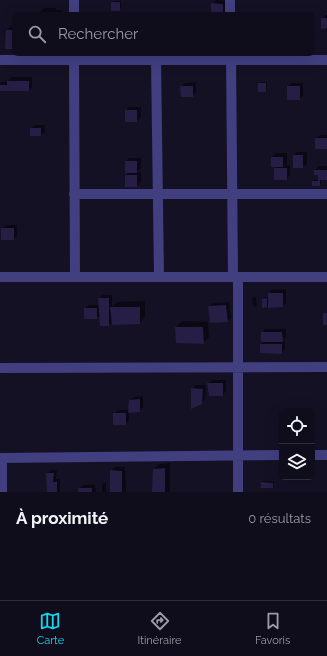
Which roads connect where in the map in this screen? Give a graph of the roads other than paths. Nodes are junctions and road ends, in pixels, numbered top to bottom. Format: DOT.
graph roads {
  1 [pos="74,0"];
  2 [pos="230,0"];
  3 [pos="74,12"];
  4 [pos="230,12"];
  5 [pos="74,57"];
  6 [pos="231,57"];
  7 [pos="0,60"];
  8 [pos="156,60"];
  9 [pos="327,60"];
  10 [pos="74,194"];
  11 [pos="158,194"];
  12 [pos="232,194"];
  13 [pos="327,194"];
  14 [pos="0,277"];
  15 [pos="75,277"];
  16 [pos="159,277"];
  17 [pos="236,277"];
  18 [pos="327,277"];
  19 [pos="327,367"];
  20 [pos="0,368"];
  21 [pos="238,368"];
  22 [pos="238,455"];
  23 [pos="279,455"];
  24 [pos="315,455"];
  25 [pos="327,455"];
  26 [pos="1,458"];
  27 [pos="2,492"];
  28 [pos="238,492"];
  1 -- 3 [label="street"];
  2 -- 4 [label="street"];
  5 -- 7 [label="street"];
  5 -- 8 [label="street"];
  5 -- 10 [label="street"];
  6 -- 8 [label="street"];
  6 -- 9 [label="street"];
  6 -- 12 [label="street"];
  8 -- 11 [label="street"];
  10 -- 11 [label="street"];
  10 -- 15 [label="street"];
  11 -- 12 [label="street"];
  11 -- 16 [label="street"];
  12 -- 13 [label="street"];
  12 -- 17 [label="street"];
  14 -- 15 [label="street"];
  15 -- 16 [label="street"];
  16 -- 17 [label="street"];
  17 -- 18 [label="street"];
  17 -- 21 [label="street"];
  19 -- 21 [label="street"];
  20 -- 21 [label="street"];
  21 -- 22 [label="street"];
  22 -- 23 [label="street"];
  22 -- 26 [label="street"];
  22 -- 28 [label="street"];
  24 -- 25 [label="street"];
  26 -- 27 [label="street"];
}
